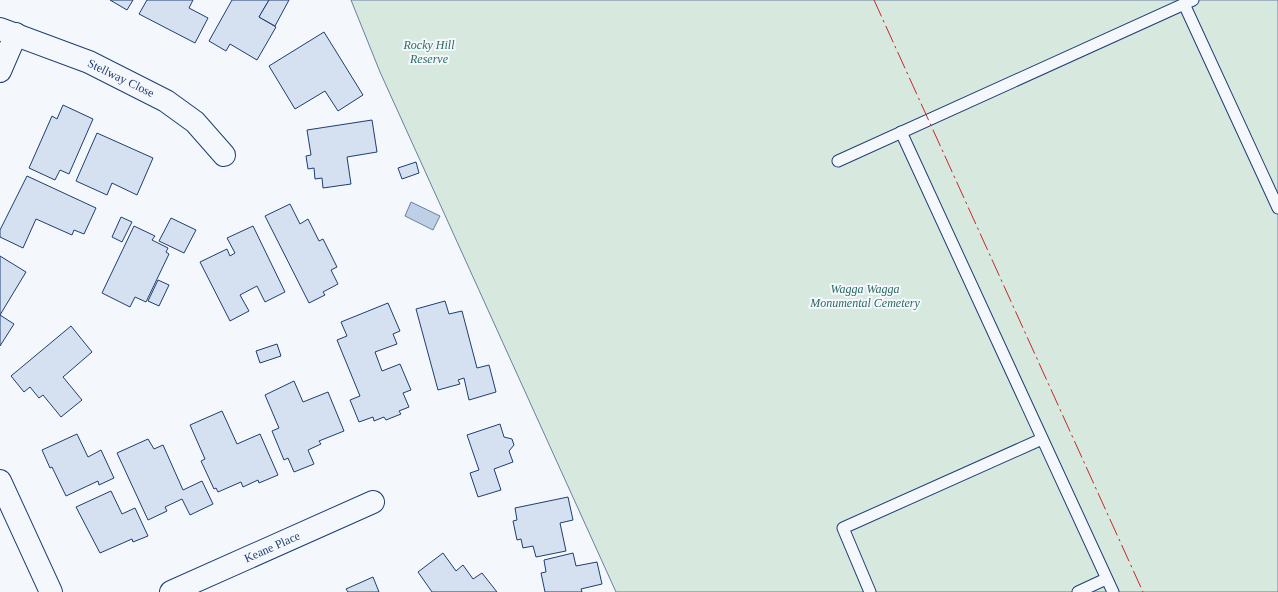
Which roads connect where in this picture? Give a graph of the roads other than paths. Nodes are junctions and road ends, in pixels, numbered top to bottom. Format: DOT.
graph roads {
  1 [pos="1188,2"];
  2 [pos="8,32"];
  3 [pos="0,71"];
  4 [pos="901,132"];
  5 [pos="224,155"];
  6 [pos="838,161"];
  7 [pos="1278,208"];
  8 [pos="1042,440"];
  9 [pos="0,482"];
  10 [pos="373,502"];
  11 [pos="1106,579"];
  12 [pos="51,592"];
  13 [pos="171,592"];
  14 [pos="870,592"];
  15 [pos="1078,592"];
  16 [pos="1113,592"];
  1 -- 4 [label="lane"];
  1 -- 7 [label="lane"];
  2 -- 3 [label="street"];
  2 -- 5 [label="street, Stellway Close"];
  4 -- 6 [label="lane"];
  4 -- 8 [label="lane"];
  8 -- 11 [label="lane"];
  8 -- 14 [label="lane"];
  9 -- 12 [label="street"];
  10 -- 13 [label="street, Keane Place"];
  11 -- 15 [label="lane"];
  11 -- 16 [label="lane"];
}
